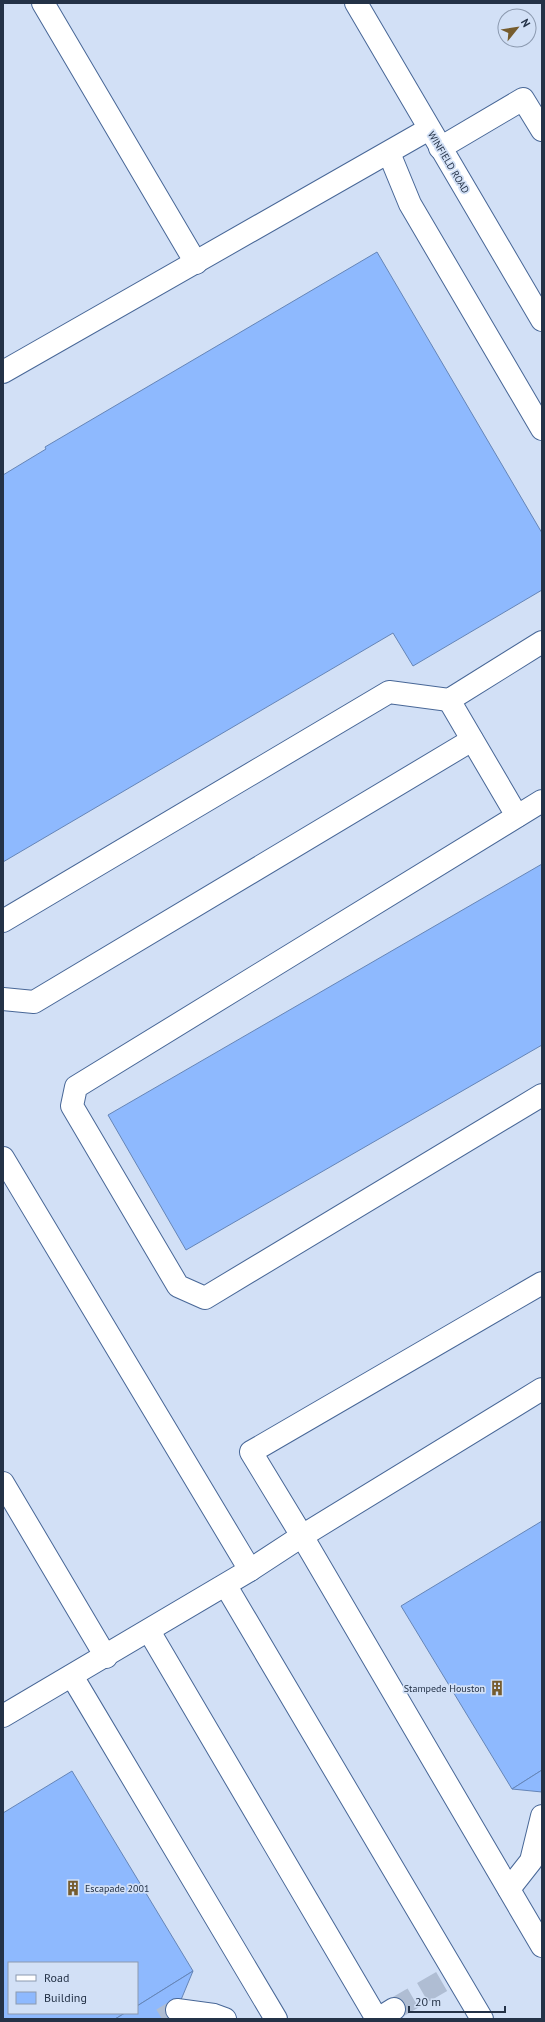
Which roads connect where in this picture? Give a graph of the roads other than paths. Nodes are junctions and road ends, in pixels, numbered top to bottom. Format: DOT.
graph roads {
  1 [pos="43,3"];
  2 [pos="356,3"];
  3 [pos="429,129"];
  4 [pos="542,130"];
  5 [pos="440,148"];
  6 [pos="389,152"];
  7 [pos="196,263"];
  8 [pos="539,308"];
  9 [pos="3,372"];
  10 [pos="542,429"];
  11 [pos="542,642"];
  12 [pos="449,700"];
  13 [pos="472,740"];
  14 [pos="542,801"];
  15 [pos="517,816"];
  16 [pos="3,921"];
  17 [pos="3,999"];
  18 [pos="542,1095"];
  19 [pos="3,1158"];
  20 [pos="542,1283"];
  21 [pos="542,1390"];
  22 [pos="3,1483"];
  23 [pos="302,1536"];
  24 [pos="250,1570"];
  25 [pos="226,1586"];
  26 [pos="149,1631"];
  27 [pos="106,1657"];
  28 [pos="72,1676"];
  29 [pos="4,1712"];
  30 [pos="542,1816"];
  31 [pos="510,1889"];
  32 [pos="539,1932"];
  33 [pos="177,2010"];
  34 [pos="383,2016"];
  35 [pos="225,2019"];
  36 [pos="276,2019"];
  37 [pos="482,2019"];
  1 -- 7 [label="street"];
  2 -- 3 [label="street, WINFIELD ROAD"];
  3 -- 5 [label="street, WINFIELD ROAD"];
  3 -- 6 [label="street"];
  4 -- 5 [label="street"];
  5 -- 8 [label="street, WINFIELD ROAD"];
  6 -- 7 [label="street"];
  6 -- 10 [label="street"];
  7 -- 9 [label="street"];
  11 -- 12 [label="street"];
  12 -- 13 [label="street"];
  12 -- 16 [label="street"];
  13 -- 15 [label="street"];
  13 -- 17 [label="street"];
  14 -- 15 [label="street"];
  15 -- 18 [label="street"];
  19 -- 24 [label="street"];
  20 -- 23 [label="street"];
  21 -- 23 [label="street"];
  22 -- 27 [label="street"];
  23 -- 24 [label="street"];
  23 -- 31 [label="street"];
  24 -- 25 [label="street"];
  25 -- 26 [label="street"];
  25 -- 37 [label="street"];
  26 -- 27 [label="street"];
  26 -- 34 [label="street"];
  27 -- 28 [label="street"];
  28 -- 29 [label="street"];
  28 -- 36 [label="street"];
  30 -- 31 [label="street"];
  31 -- 32 [label="street"];
  33 -- 35 [label="street"];
}
